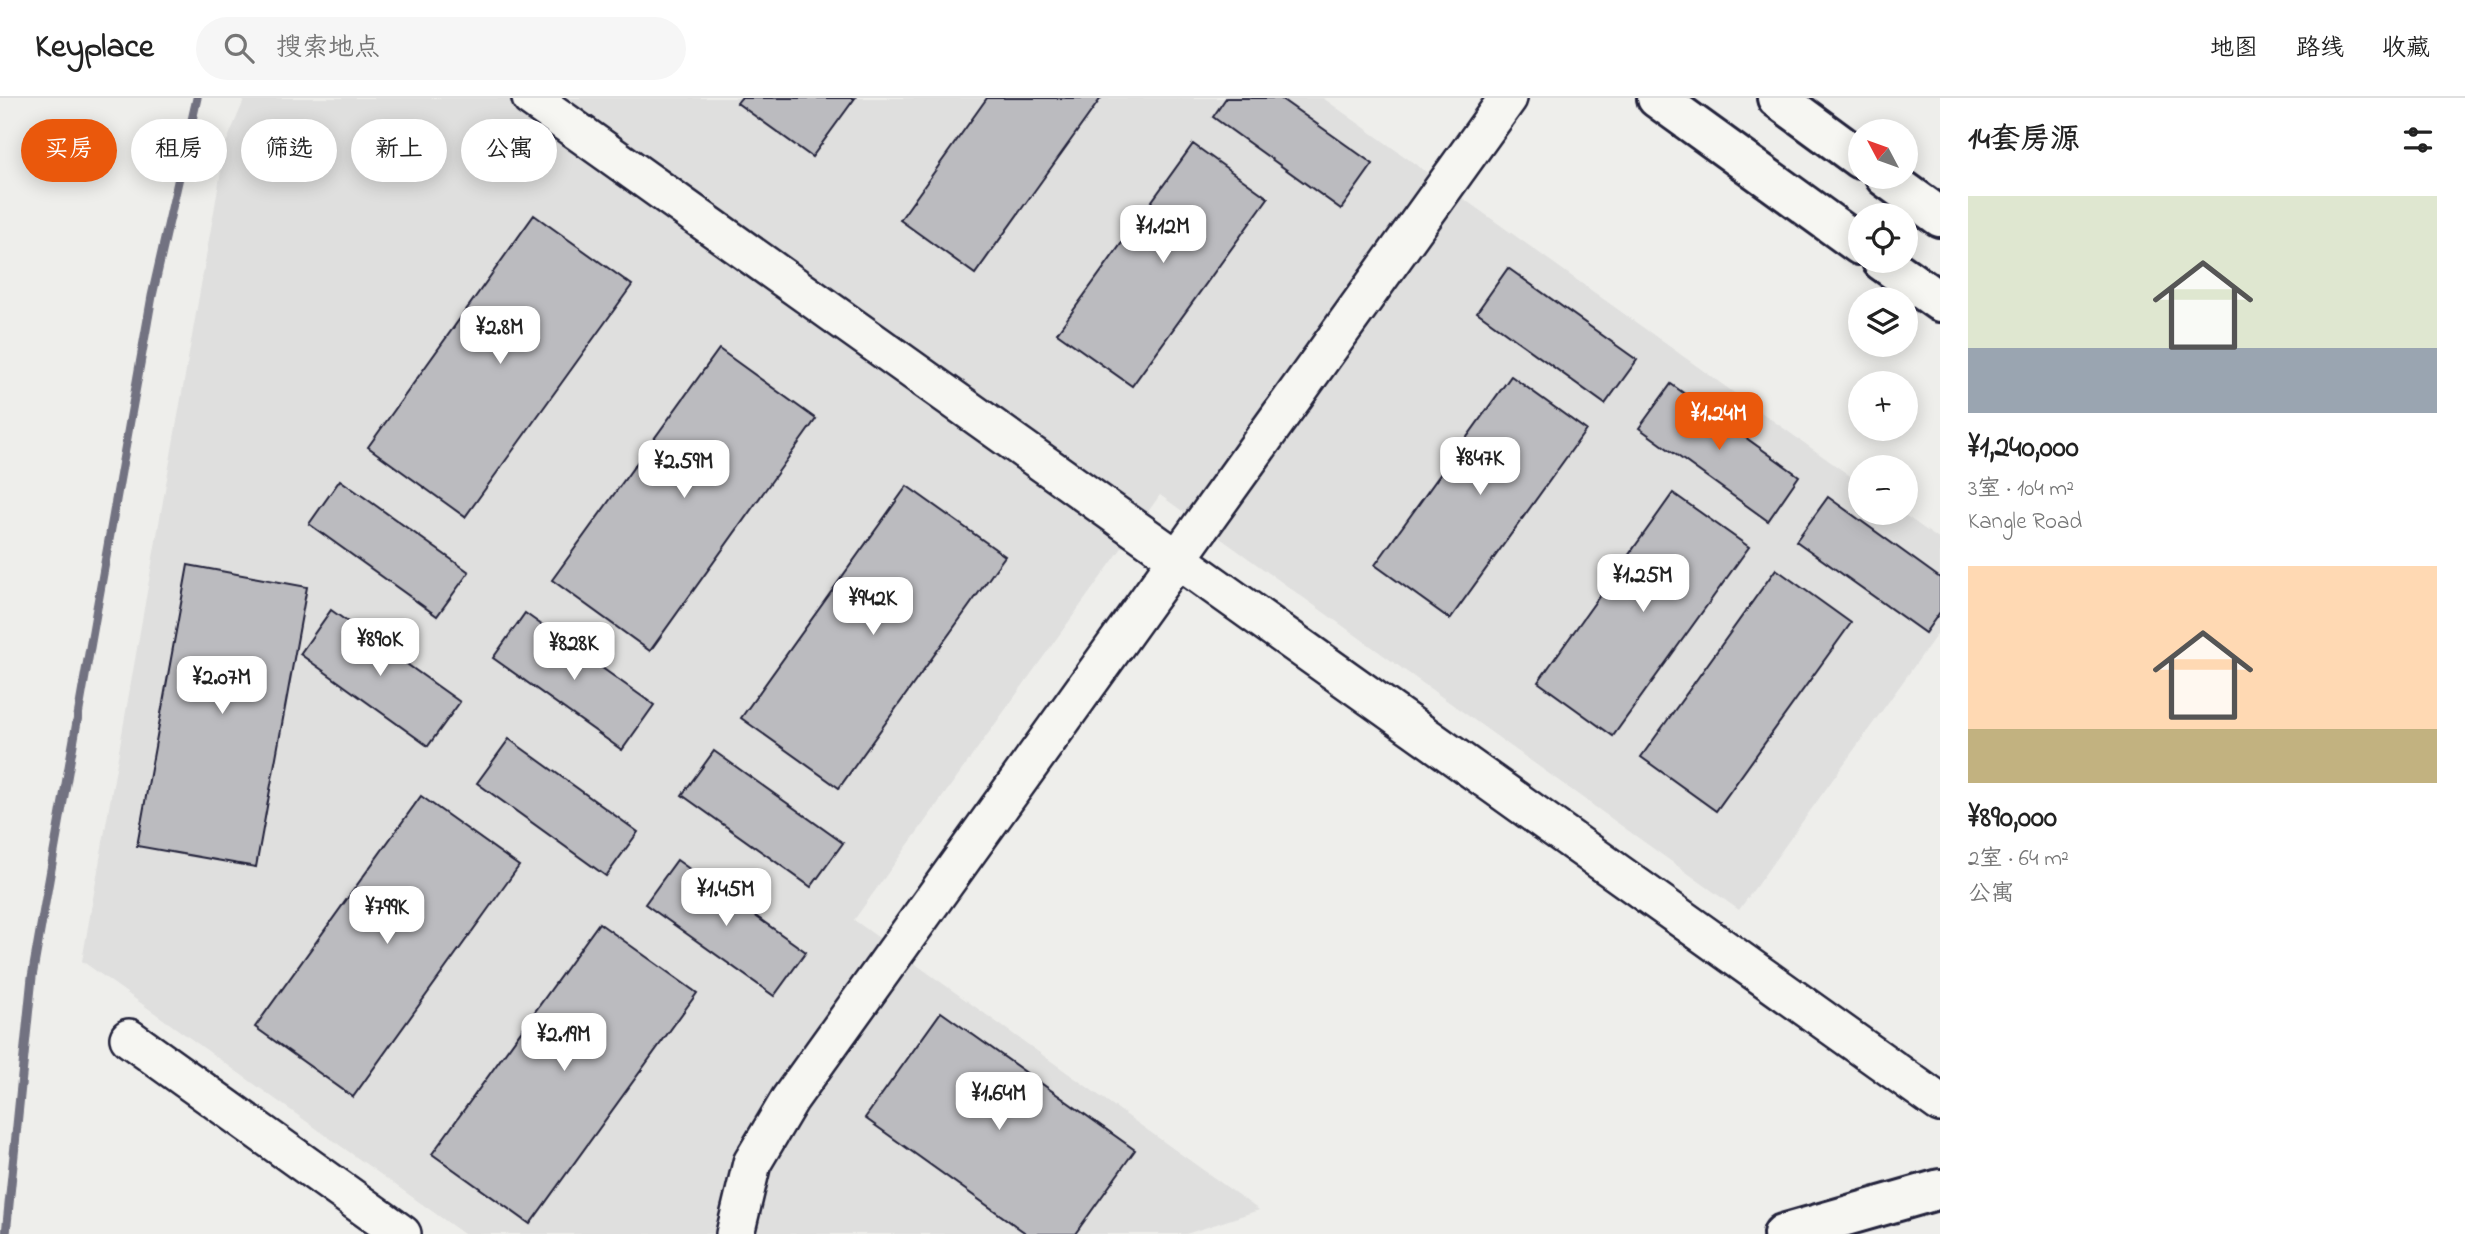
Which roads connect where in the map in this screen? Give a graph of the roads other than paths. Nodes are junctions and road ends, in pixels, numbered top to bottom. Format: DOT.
graph roads {
  1 [pos="531,98"];
  2 [pos="1508,98"];
  3 [pos="1657,98"];
  4 [pos="1777,98"];
  5 [pos="1848,150"];
  6 [pos="1902,189"];
  7 [pos="1940,217"];
  8 [pos="1848,236"];
  9 [pos="1899,273"];
  10 [pos="1940,302"];
  11 [pos="1176,560"];
  12 [pos="129,1038"];
  13 [pos="1940,1103"];
  14 [pos="1940,1189"];
  15 [pos="402,1234"];
  16 [pos="736,1234"];
  17 [pos="1783,1234"];
  1 -- 11 [label="street"];
  2 -- 11 [label="street"];
  3 -- 8 [label="main road"];
  4 -- 5 [label="main road"];
  6 -- 7 [label="main road"];
  9 -- 10 [label="main road"];
  11 -- 13 [label="street"];
  11 -- 16 [label="street"];
  12 -- 15 [label="street"];
  14 -- 17 [label="main road"];
}
